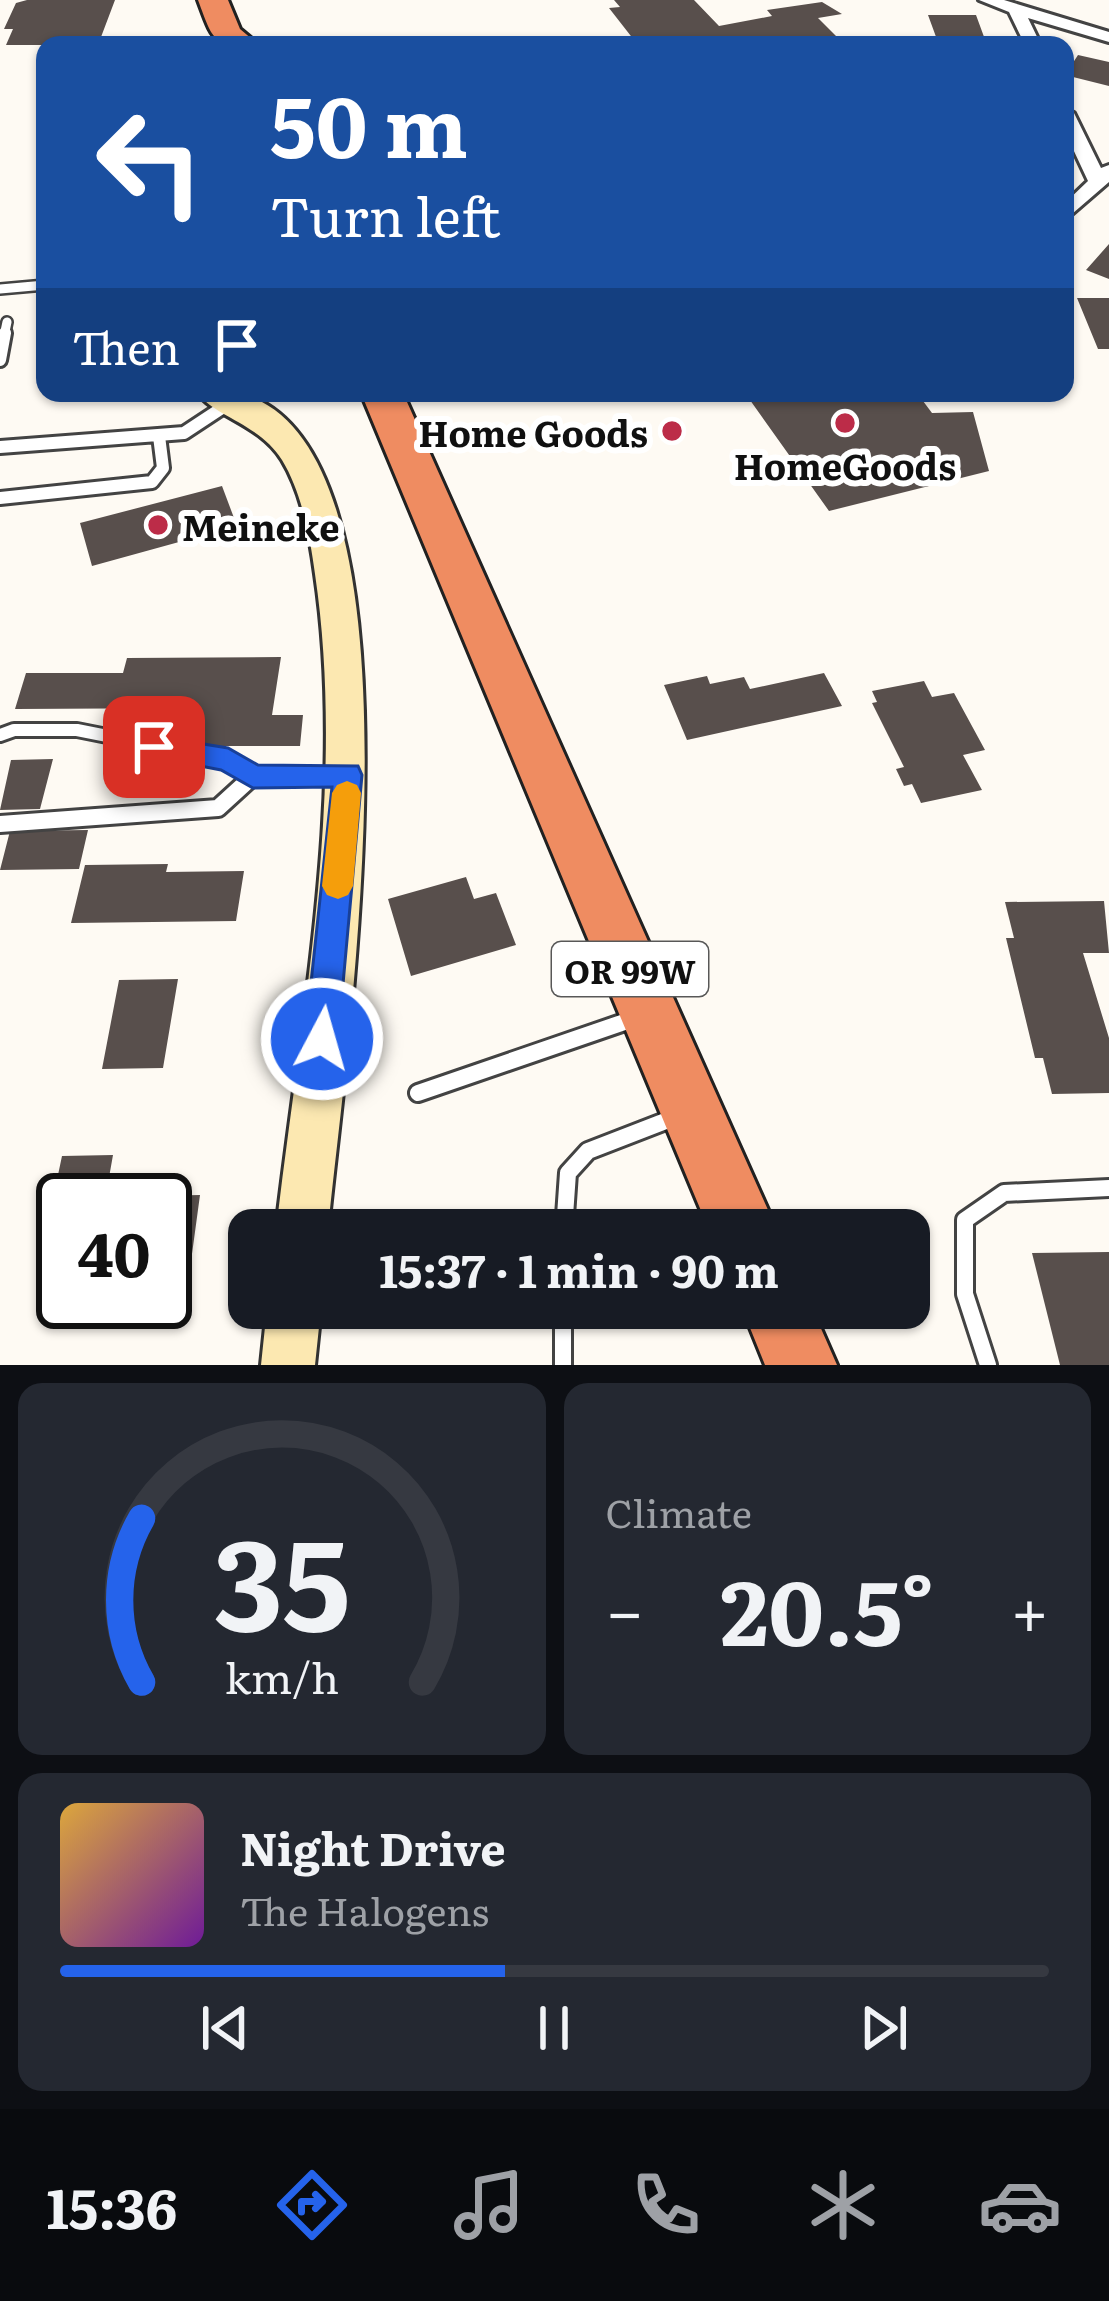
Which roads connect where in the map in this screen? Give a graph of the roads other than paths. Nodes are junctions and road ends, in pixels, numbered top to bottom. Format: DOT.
graph roads {
  1 [pos="187,0"];
  2 [pos="213,0"];
  3 [pos="236,0"];
  4 [pos="988,0"];
  5 [pos="1015,8"];
  6 [pos="201,36"];
  7 [pos="229,36"];
  8 [pos="252,36"];
  9 [pos="1029,36"];
  10 [pos="1109,37"];
  11 [pos="1074,128"];
  12 [pos="1103,176"];
  13 [pos="1074,205"];
  14 [pos="36,286"];
  15 [pos="0,289"];
  16 [pos="7,322"];
  17 [pos="0,361"];
  18 [pos="218,402"];
  19 [pos="233,402"];
  20 [pos="386,402"];
  21 [pos="158,436"];
  22 [pos="0,447"];
  23 [pos="0,498"];
  24 [pos="0,735"];
  25 [pos="348,775"];
  26 [pos="253,776"];
  27 [pos="0,824"];
  28 [pos="649,1014"];
  29 [pos="418,1093"];
  30 [pos="691,1111"];
  31 [pos="1109,1188"];
  32 [pos="304,1209"];
  33 [pos="565,1209"];
  34 [pos="734,1209"];
  35 [pos="292,1329"];
  36 [pos="563,1329"];
  37 [pos="786,1329"];
  38 [pos="288,1365"];
  39 [pos="563,1365"];
  40 [pos="801,1365"];
  41 [pos="988,1365"];
  1 -- 6 [label="highway"];
  2 -- 7 [label="highway"];
  3 -- 8 [label="highway"];
  4 -- 5 [label="street"];
  5 -- 9 [label="street"];
  5 -- 10 [label="street"];
  11 -- 12 [label="street"];
  12 -- 13 [label="street"];
  14 -- 15 [label="lane"];
  16 -- 17 [label="lane"];
  18 -- 21 [label="lane"];
  19 -- 25 [label="street"];
  20 -- 28 [label="highway, OR 99W"];
  21 -- 22 [label="lane"];
  21 -- 23 [label="lane"];
  24 -- 26 [label="lane"];
  25 -- 26 [label="lane"];
  25 -- 32 [label="street"];
  26 -- 27 [label="lane"];
  28 -- 29 [label="lane"];
  28 -- 30 [label="highway, OR 99W"];
  30 -- 33 [label="lane"];
  30 -- 34 [label="highway, OR 99W"];
  31 -- 41 [label="lane"];
  35 -- 38 [label="street"];
  36 -- 39 [label="lane"];
  37 -- 40 [label="highway"];
}
